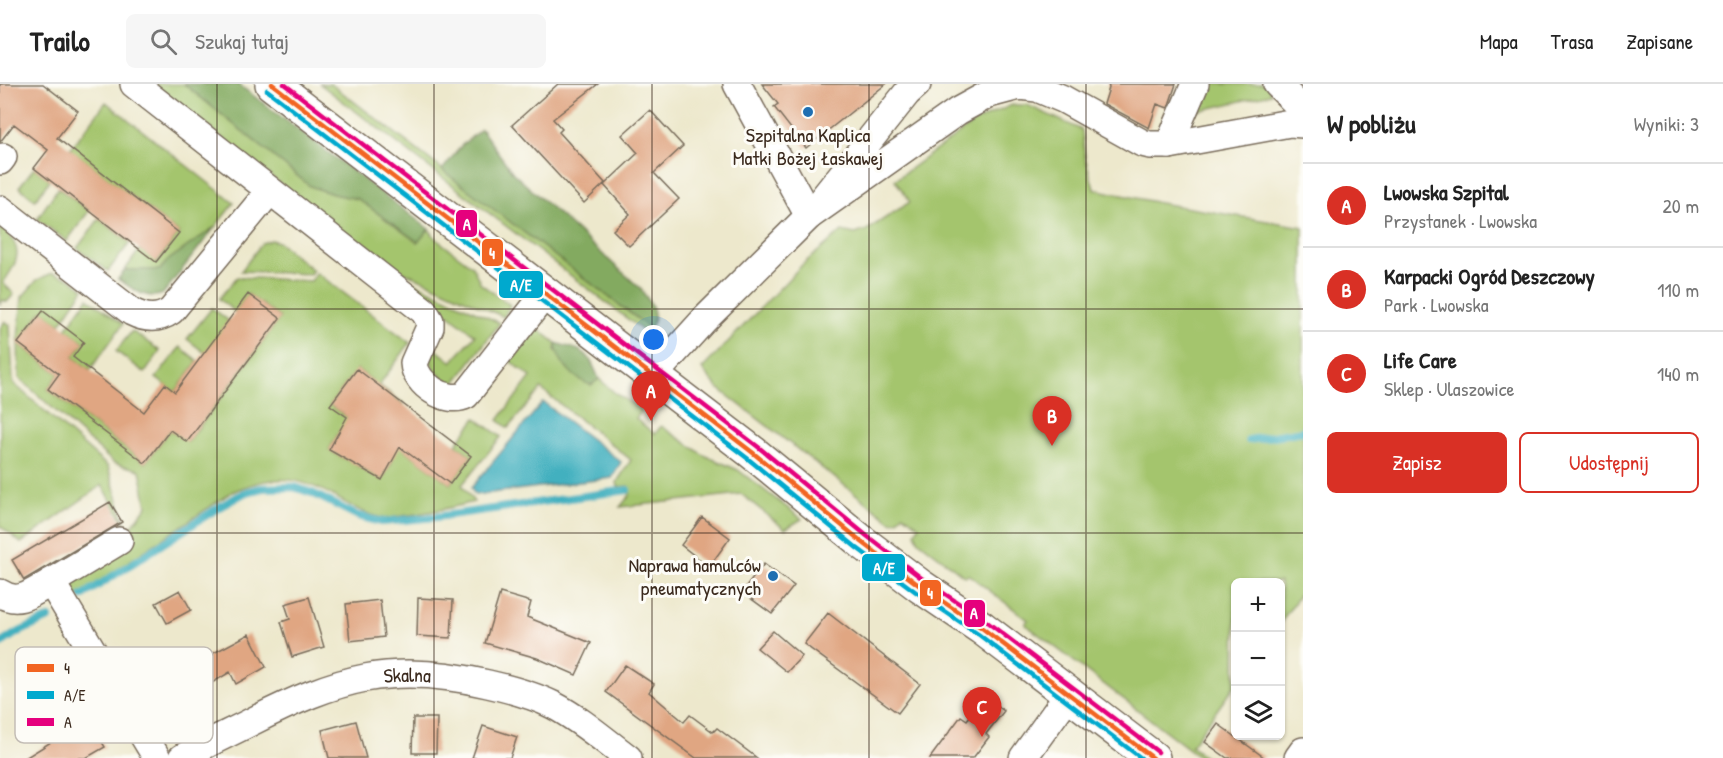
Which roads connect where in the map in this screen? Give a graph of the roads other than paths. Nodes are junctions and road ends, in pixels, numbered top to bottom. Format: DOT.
graph roads {
  1 [pos="134,84"];
  2 [pos="272,84"];
  3 [pos="737,84"];
  4 [pos="917,84"];
  5 [pos="1195,84"];
  6 [pos="1277,84"];
  7 [pos="1037,86"];
  8 [pos="1302,110"];
  9 [pos="1169,145"];
  10 [pos="269,192"];
  11 [pos="0,209"];
  12 [pos="809,216"];
  13 [pos="546,293"];
  14 [pos="654,375"];
  15 [pos="119,541"];
  16 [pos="51,582"];
  17 [pos="2,596"];
  18 [pos="90,647"];
  19 [pos="1069,694"];
  20 [pos="213,742"];
  21 [pos="147,743"];
  22 [pos="211,743"];
  23 [pos="1303,751"];
  24 [pos="156,758"];
  25 [pos="182,758"];
  26 [pos="628,758"];
  27 [pos="1023,758"];
  28 [pos="1153,758"];
  29 [pos="1298,758"];
  1 -- 10 [label="street"];
  2 -- 13 [label="main road"];
  3 -- 12 [label="street"];
  4 -- 12 [label="street"];
  5 -- 9 [label="street"];
  6 -- 8 [label="street"];
  7 -- 9 [label="street"];
  7 -- 12 [label="street"];
  8 -- 9 [label="street"];
  10 -- 11 [label="street"];
  10 -- 13 [label="street"];
  12 -- 14 [label="street"];
  13 -- 14 [label="main road"];
  14 -- 19 [label="main road"];
  15 -- 16 [label="street"];
  16 -- 17 [label="street"];
  16 -- 18 [label="street"];
  19 -- 27 [label="street"];
  19 -- 28 [label="main road"];
  20 -- 26 [label="street, Skalna"];
  21 -- 24 [label="street"];
  22 -- 25 [label="street, Skalna"];
  23 -- 29 [label="street"];
}
